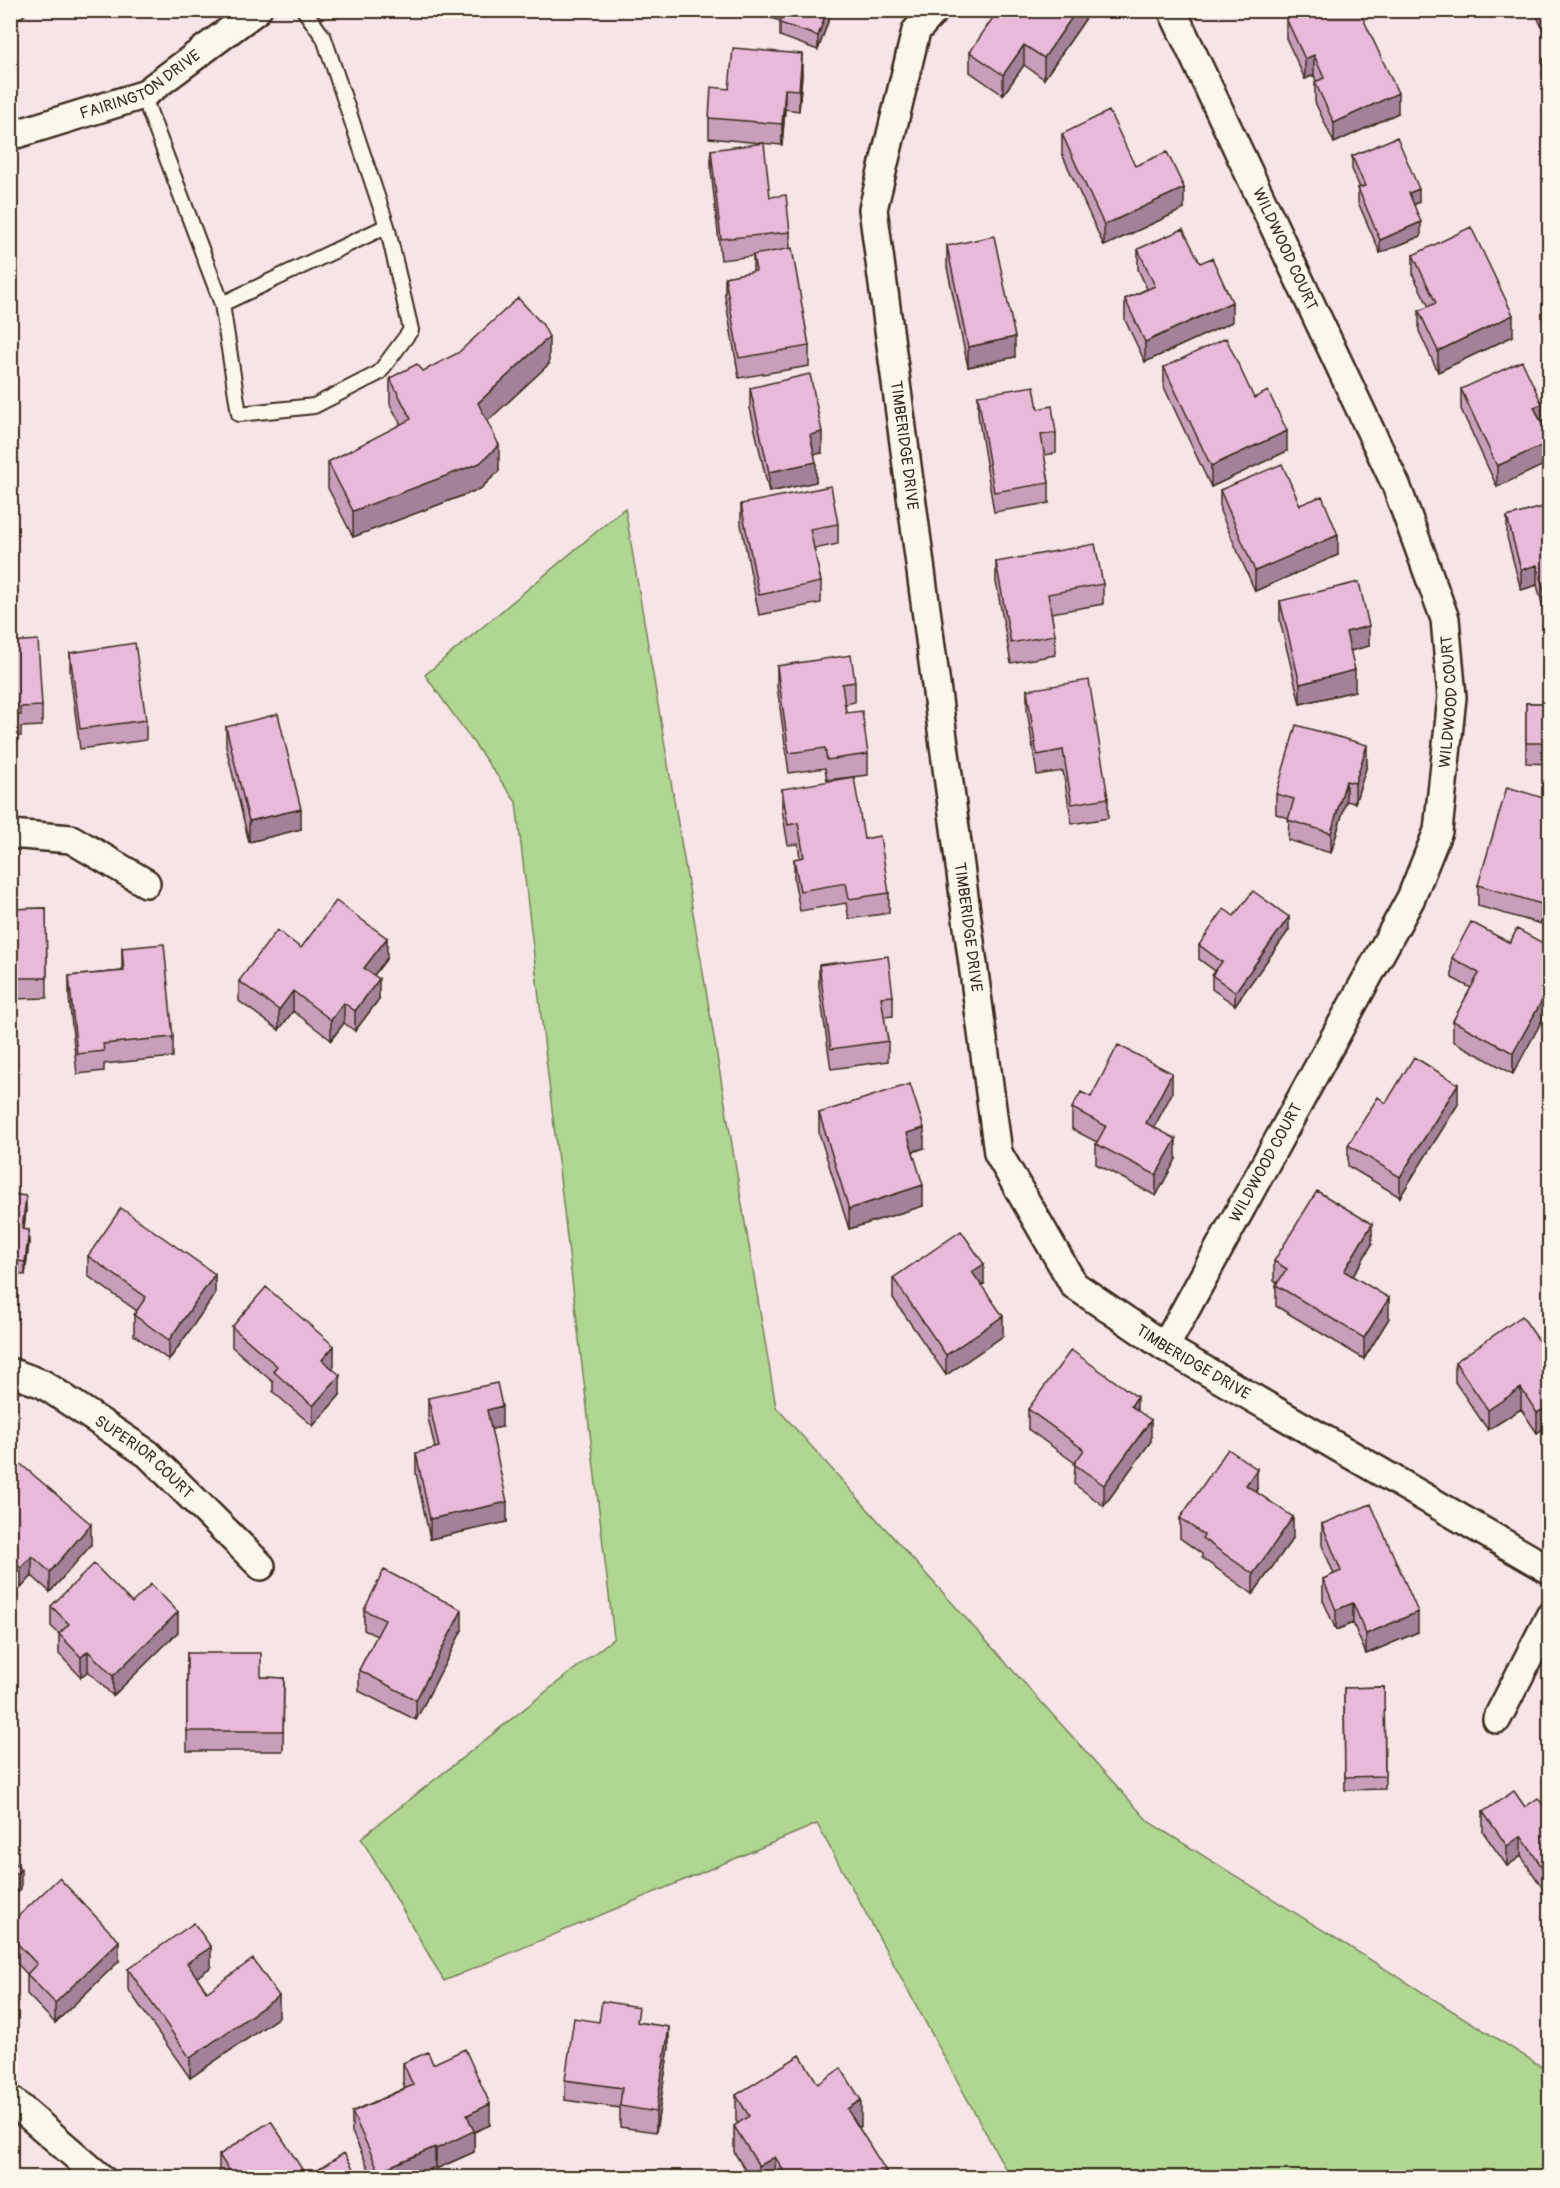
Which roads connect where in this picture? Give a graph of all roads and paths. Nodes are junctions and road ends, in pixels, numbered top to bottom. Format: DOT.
graph roads {
  1 [pos="18,10"];
  2 [pos="257,10"];
  3 [pos="304,10"];
  4 [pos="935,10"];
  5 [pos="1172,10"];
  6 [pos="10,12"];
  7 [pos="143,95"];
  8 [pos="10,136"];
  9 [pos="387,226"];
  10 [pos="222,304"];
  11 [pos="10,834"];
  12 [pos="146,883"];
  13 [pos="1165,1347"];
  14 [pos="10,1372"];
  15 [pos="261,1566"];
  16 [pos="1550,1570"];
  17 [pos="1550,1616"];
  18 [pos="1497,1719"];
  19 [pos="10,2099"];
  20 [pos="101,2178"];
  1 -- 6 [label="lane"];
  2 -- 7 [label="street, FAIRINGTON DRIVE"];
  3 -- 9 [label="lane"];
  4 -- 13 [label="street, TIMBERIDGE DRIVE"];
  5 -- 13 [label="street, WILDWOOD COURT"];
  7 -- 8 [label="street, FAIRINGTON DRIVE"];
  7 -- 10 [label="lane"];
  9 -- 10 [label="lane"];
  9 -- 10 [label="lane"];
  11 -- 12 [label="street"];
  13 -- 16 [label="street, TIMBERIDGE DRIVE"];
  14 -- 15 [label="street, SUPERIOR COURT"];
  17 -- 18 [label="street"];
  19 -- 20 [label="street"];
}
